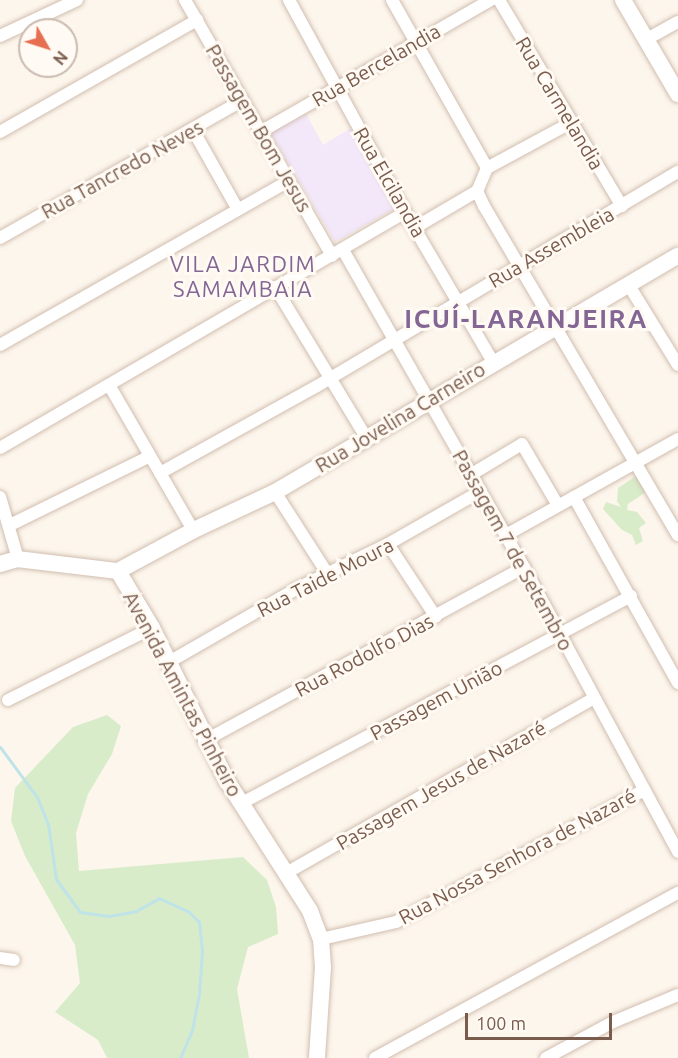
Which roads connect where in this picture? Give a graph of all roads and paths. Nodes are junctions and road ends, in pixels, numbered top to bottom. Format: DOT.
graph roads {
  1 [pos="77,0"];
  2 [pos="185,0"];
  3 [pos="290,0"];
  4 [pos="392,0"];
  5 [pos="490,0"];
  6 [pos="499,0"];
  7 [pos="623,0"];
  8 [pos="197,20"];
  9 [pos="678,22"];
  10 [pos="0,36"];
  11 [pos="647,39"];
  12 [pos="417,42"];
  13 [pos="337,87"];
  14 [pos="678,94"];
  15 [pos="243,100"];
  16 [pos="572,122"];
  17 [pos="193,130"];
  18 [pos="262,131"];
  19 [pos="0,132"];
  20 [pos="487,168"];
  21 [pos="678,172"];
  22 [pos="289,181"];
  23 [pos="477,191"];
  24 [pos="622,206"];
  25 [pos="237,208"];
  26 [pos="405,212"];
  27 [pos="416,227"];
  28 [pos="0,238"];
  29 [pos="337,253"];
  30 [pos="678,256"];
  31 [pos="520,265"];
  32 [pos="628,284"];
  33 [pos="275,287"];
  34 [pos="459,301"];
  35 [pos="558,326"];
  36 [pos="395,340"];
  37 [pos="0,345"];
  38 [pos="493,362"];
  39 [pos="678,365"];
  40 [pos="331,377"];
  41 [pos="109,385"];
  42 [pos="429,400"];
  43 [pos="366,437"];
  44 [pos="678,439"];
  45 [pos="0,448"];
  46 [pos="150,456"];
  47 [pos="637,462"];
  48 [pos="160,473"];
  49 [pos="472,474"];
  50 [pos="481,491"];
  51 [pos="275,492"];
  52 [pos="0,497"];
  53 [pos="574,497"];
  54 [pos="557,504"];
  55 [pos="10,525"];
  56 [pos="192,530"];
  57 [pos="506,535"];
  58 [pos="678,535"];
  59 [pos="388,544"];
  60 [pos="18,559"];
  61 [pos="0,564"];
  62 [pos="524,567"];
  63 [pos="118,571"];
  64 [pos="327,573"];
  65 [pos="631,596"];
  66 [pos="436,617"];
  67 [pos="152,628"];
  68 [pos="561,634"];
  69 [pos="169,662"];
  70 [pos="678,683"];
  71 [pos="593,699"];
  72 [pos="8,700"];
  73 [pos="204,741"];
  74 [pos="644,790"];
  75 [pos="240,804"];
  76 [pos="678,852"];
  77 [pos="288,872"];
  78 [pos="678,893"];
  79 [pos="321,939"];
  80 [pos="0,958"];
  81 [pos="15,960"];
  82 [pos="678,995"];
  83 [pos="317,1058"];
  84 [pos="375,1058"];
  85 [pos="546,1058"];
  1 -- 10 [label="street"];
  2 -- 8 [label="street, Passagem Bom Jesus"];
  3 -- 13 [label="street, Rua Elcilandia"];
  4 -- 12 [label="street"];
  5 -- 12 [label="street, Rua Bercelandia"];
  6 -- 16 [label="street, Rua Carmelandia"];
  7 -- 11 [label="street"];
  8 -- 15 [label="street, Passagem Bom Jesus"];
  8 -- 19 [label="street"];
  9 -- 11 [label="street"];
  11 -- 14 [label="street"];
  12 -- 13 [label="street, Rua Bercelandia"];
  12 -- 20 [label="street"];
  13 -- 18 [label="street, Rua Bercelandia"];
  13 -- 26 [label="street, Rua Elcilandia"];
  15 -- 17 [label="street, Rua Tancredo Neves"];
  15 -- 18 [label="street, Passagem Bom Jesus"];
  16 -- 20 [label="street"];
  16 -- 24 [label="street, Rua Carmelandia"];
  17 -- 25 [label="street"];
  17 -- 28 [label="street, Rua Tancredo Neves"];
  18 -- 22 [label="street, Passagem Bom Jesus"];
  20 -- 23 [label="street"];
  21 -- 24 [label="street, Rua Assembleia"];
  22 -- 25 [label="street"];
  22 -- 29 [label="street, Passagem Bom Jesus"];
  23 -- 27 [label="street"];
  23 -- 31 [label="street"];
  24 -- 31 [label="street, Rua Assembleia"];
  25 -- 37 [label="street"];
  26 -- 27 [label="street, Rua Elcilandia"];
  26 -- 29 [label="street"];
  27 -- 34 [label="street, Rua Elcilandia"];
  29 -- 33 [label="street"];
  29 -- 36 [label="street, Passagem 7 de Setembro"];
  30 -- 32 [label="street, Rua Jovelina Carneiro"];
  31 -- 34 [label="street, Rua Assembleia"];
  31 -- 35 [label="street"];
  32 -- 35 [label="street, Rua Jovelina Carneiro"];
  32 -- 39 [label="street"];
  33 -- 40 [label="street"];
  33 -- 41 [label="street"];
  34 -- 36 [label="street, Rua Assembleia"];
  34 -- 38 [label="street, Rua Elcilandia"];
  35 -- 38 [label="street, Rua Jovelina Carneiro"];
  35 -- 47 [label="street"];
  36 -- 40 [label="street, Rua Assembleia"];
  36 -- 42 [label="street, Passagem 7 de Setembro"];
  38 -- 42 [label="street, Rua Jovelina Carneiro"];
  40 -- 43 [label="street"];
  40 -- 48 [label="street, Rua Assembleia"];
  41 -- 45 [label="street"];
  41 -- 46 [label="street"];
  42 -- 43 [label="street, Rua Jovelina Carneiro"];
  42 -- 49 [label="street, Passagem 7 de Setembro"];
  43 -- 51 [label="street, Rua Jovelina Carneiro"];
  44 -- 47 [label="street"];
  46 -- 48 [label="street"];
  46 -- 55 [label="street"];
  47 -- 53 [label="street"];
  47 -- 58 [label="street"];
  48 -- 56 [label="street"];
  49 -- 50 [label="street, Passagem 7 de Setembro"];
  49 -- 54 [label="street"];
  50 -- 57 [label="street, Passagem 7 de Setembro"];
  50 -- 59 [label="street, Rua Taide Moura"];
  51 -- 56 [label="street, Rua Jovelina Carneiro"];
  51 -- 64 [label="street"];
  52 -- 55 [label="street"];
  53 -- 54 [label="street"];
  53 -- 65 [label="street"];
  54 -- 57 [label="street"];
  55 -- 60 [label="street"];
  56 -- 63 [label="street, Rua Jovelina Carneiro"];
  57 -- 62 [label="street, Passagem 7 de Setembro"];
  59 -- 64 [label="street, Rua Taide Moura"];
  59 -- 66 [label="street"];
  60 -- 61 [label="street, Avenida Amintas Pinheiro"];
  60 -- 63 [label="street, Avenida Amintas Pinheiro"];
  62 -- 66 [label="street, Rua Rodolfo Dias"];
  62 -- 68 [label="street, Passagem 7 de Setembro"];
  63 -- 67 [label="street, Avenida Amintas Pinheiro"];
  64 -- 69 [label="street, Rua Taide Moura"];
  65 -- 68 [label="street, Passagem União"];
  65 -- 70 [label="street"];
  66 -- 73 [label="street, Rua Rodolfo Dias"];
  67 -- 69 [label="street, Avenida Amintas Pinheiro"];
  67 -- 72 [label="street"];
  68 -- 71 [label="street, Passagem 7 de Setembro"];
  68 -- 75 [label="street, Passagem União"];
  69 -- 73 [label="street, Avenida Amintas Pinheiro"];
  71 -- 74 [label="street, Passagem 7 de Setembro"];
  71 -- 77 [label="street, Passagem Jesus de Nazaré"];
  73 -- 75 [label="street, Avenida Amintas Pinheiro"];
  74 -- 76 [label="street, Passagem 7 de Setembro"];
  74 -- 79 [label="street, Rua Nossa Senhora de Nazaré"];
  75 -- 77 [label="street, Avenida Amintas Pinheiro"];
  77 -- 79 [label="street, Avenida Amintas Pinheiro"];
  78 -- 84 [label="street"];
  79 -- 83 [label="street, Avenida Amintas Pinheiro"];
  80 -- 81 [label="street"];
  82 -- 85 [label="street"];
}
